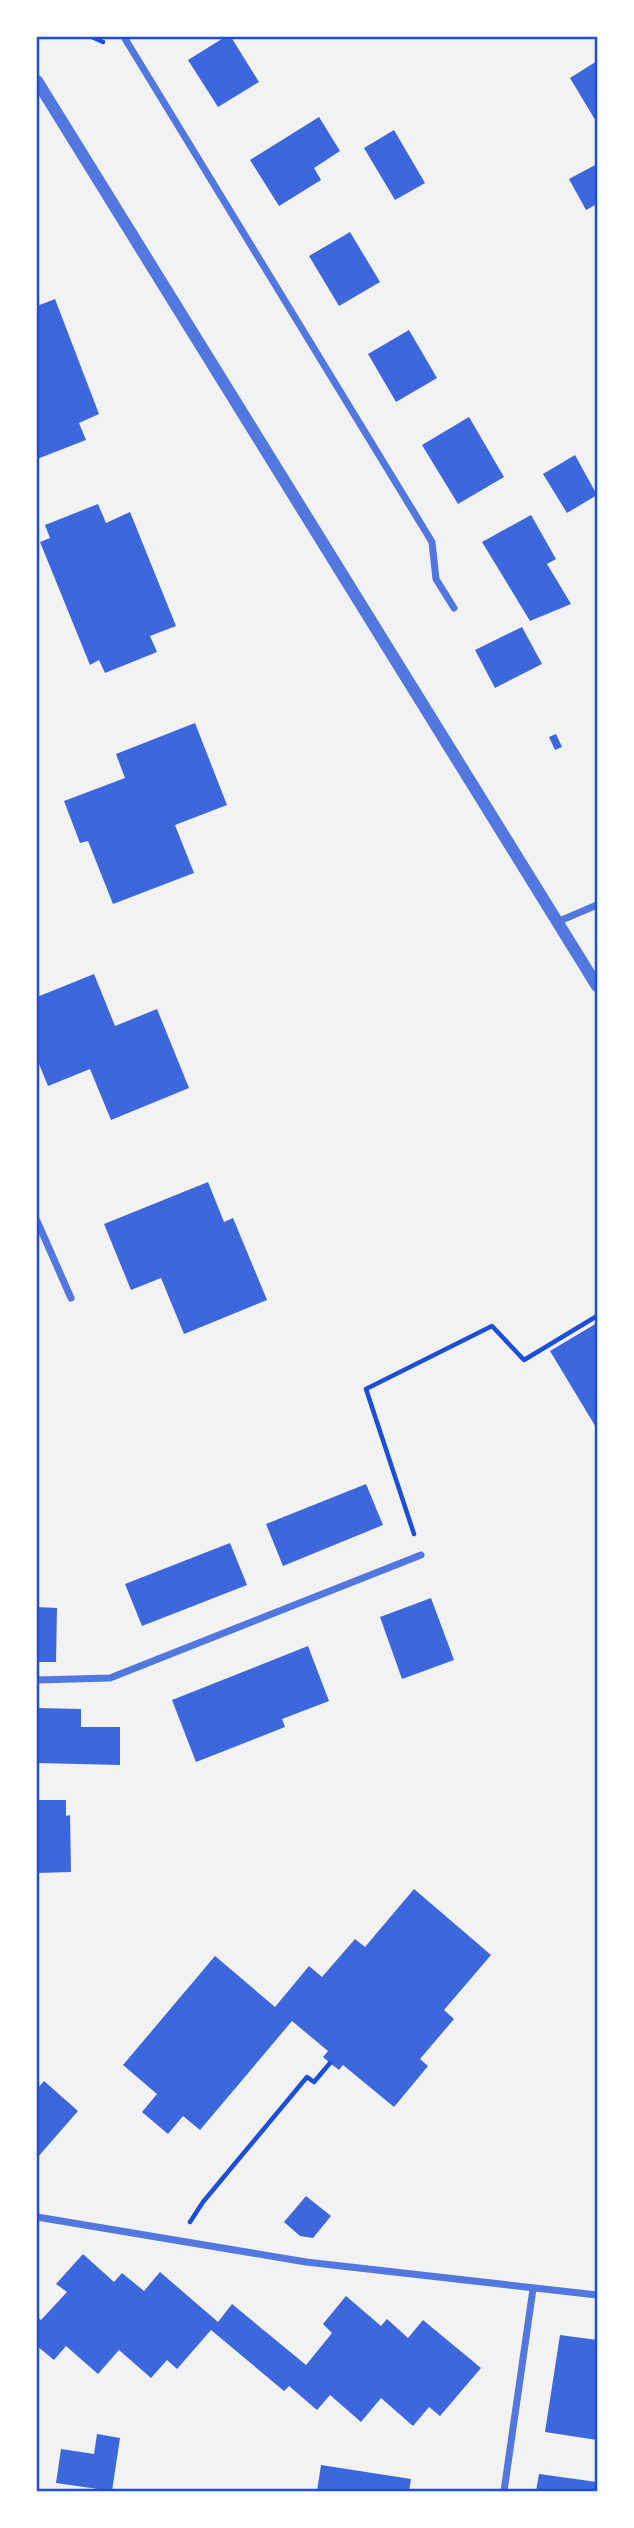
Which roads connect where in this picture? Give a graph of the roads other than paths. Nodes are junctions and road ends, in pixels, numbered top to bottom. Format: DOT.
graph roads {
  1 [pos="124,37"];
  2 [pos="37,81"];
  3 [pos="454,608"];
  4 [pos="597,905"];
  5 [pos="557,922"];
  6 [pos="597,986"];
  7 [pos="37,1221"];
  8 [pos="71,1298"];
  9 [pos="421,1555"];
  10 [pos="37,1680"];
  11 [pos="37,2217"];
  12 [pos="533,2289"];
  13 [pos="597,2295"];
  14 [pos="504,2491"];
  1 -- 3 [label="street"];
  2 -- 5 [label="street"];
  4 -- 5 [label="street"];
  5 -- 6 [label="street"];
  7 -- 8 [label="street"];
  9 -- 10 [label="street"];
  11 -- 12 [label="street"];
  12 -- 13 [label="street"];
  12 -- 14 [label="street"];
}
